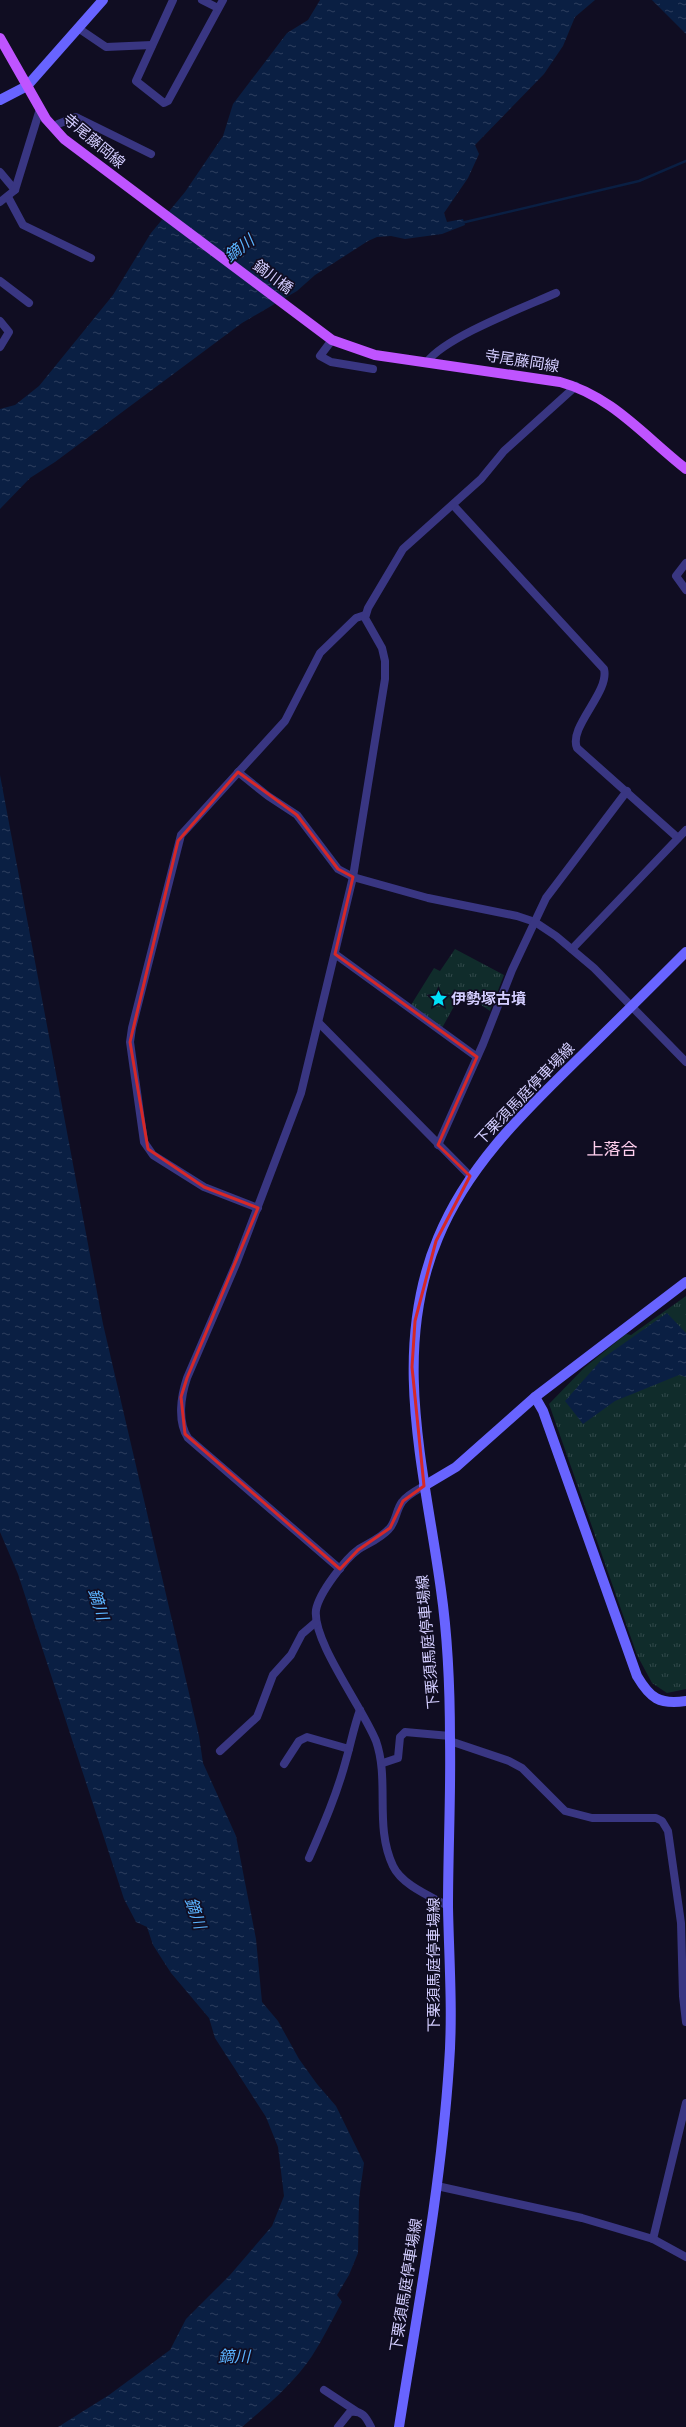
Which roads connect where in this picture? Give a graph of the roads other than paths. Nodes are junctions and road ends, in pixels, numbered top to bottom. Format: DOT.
graph roads {
  1 [pos="103,0"];
  2 [pos="173,0"];
  3 [pos="202,0"];
  4 [pos="223,0"];
  5 [pos="218,8"];
  6 [pos="78,28"];
  7 [pos="0,38"];
  8 [pos="152,45"];
  9 [pos="27,86"];
  10 [pos="0,100"];
  11 [pos="40,109"];
  12 [pos="54,128"];
  13 [pos="151,154"];
  14 [pos="0,172"];
  15 [pos="15,190"];
  16 [pos="8,197"];
  17 [pos="141,198"];
  18 [pos="0,202"];
  19 [pos="91,258"];
  20 [pos="1,284"];
  21 [pos="556,293"];
  22 [pos="29,303"];
  23 [pos="0,321"];
  24 [pos="331,339"];
  25 [pos="0,347"];
  26 [pos="427,362"];
  27 [pos="373,369"];
  28 [pos="576,386"];
  29 [pos="686,469"];
  30 [pos="453,505"];
  31 [pos="686,563"];
  32 [pos="686,590"];
  33 [pos="366,615"];
  34 [pos="238,772"];
  35 [pos="627,791"];
  36 [pos="686,830"];
  37 [pos="678,838"];
  38 [pos="353,877"];
  39 [pos="535,922"];
  40 [pos="572,949"];
  41 [pos="686,952"];
  42 [pos="335,954"];
  43 [pos="632,1006"];
  44 [pos="319,1023"];
  45 [pos="477,1057"];
  46 [pos="686,1062"];
  47 [pos="438,1145"];
  48 [pos="470,1176"];
  49 [pos="258,1208"];
  50 [pos="686,1282"];
  51 [pos="535,1397"];
  52 [pos="424,1486"];
  53 [pos="340,1569"];
  54 [pos="316,1622"];
  55 [pos="686,1701"];
  56 [pos="360,1710"];
  57 [pos="450,1738"];
  58 [pos="349,1749"];
  59 [pos="220,1751"];
  60 [pos="383,1763"];
  61 [pos="284,1764"];
  62 [pos="309,1858"];
  63 [pos="448,1906"];
  64 [pos="686,2022"];
  65 [pos="686,2103"];
  66 [pos="437,2186"];
  67 [pos="653,2239"];
  68 [pos="686,2257"];
  69 [pos="324,2390"];
  70 [pos="356,2411"];
  71 [pos="338,2427"];
  72 [pos="372,2427"];
  73 [pos="399,2427"];
  1 -- 6 [label="main road"];
  2 -- 8 [label="street"];
  3 -- 5 [label="street"];
  4 -- 5 [label="street"];
  5 -- 8 [label="street"];
  6 -- 8 [label="street"];
  6 -- 9 [label="main road"];
  7 -- 9 [label="main road, 寺尾藤岡線"];
  9 -- 10 [label="main road"];
  9 -- 11 [label="main road, 寺尾藤岡線"];
  11 -- 12 [label="main road, 寺尾藤岡線"];
  11 -- 15 [label="street"];
  12 -- 13 [label="street"];
  12 -- 17 [label="main road, 寺尾藤岡線"];
  14 -- 15 [label="street"];
  15 -- 16 [label="street"];
  16 -- 18 [label="street"];
  16 -- 19 [label="street"];
  17 -- 24 [label="main road, 鏑川橋"];
  20 -- 22 [label="street"];
  21 -- 26 [label="street"];
  23 -- 25 [label="street"];
  24 -- 26 [label="main road, 寺尾藤岡線"];
  24 -- 27 [label="street"];
  26 -- 28 [label="main road, 寺尾藤岡線"];
  28 -- 29 [label="main road, 寺尾藤岡線"];
  28 -- 30 [label="street"];
  30 -- 33 [label="street"];
  30 -- 35 [label="street"];
  31 -- 32 [label="street"];
  33 -- 34 [label="street"];
  33 -- 38 [label="street"];
  34 -- 38 [label="street"];
  34 -- 49 [label="street"];
  35 -- 37 [label="street"];
  35 -- 39 [label="street"];
  36 -- 37 [label="street"];
  37 -- 40 [label="street"];
  38 -- 39 [label="street"];
  38 -- 42 [label="street"];
  39 -- 40 [label="street"];
  39 -- 45 [label="street"];
  40 -- 43 [label="street"];
  41 -- 43 [label="main road, 下栗須馬庭停車場線"];
  42 -- 44 [label="street"];
  42 -- 45 [label="street"];
  43 -- 46 [label="street"];
  43 -- 48 [label="main road, 下栗須馬庭停車場線"];
  44 -- 47 [label="street"];
  44 -- 49 [label="street"];
  45 -- 47 [label="street"];
  47 -- 48 [label="street"];
  48 -- 52 [label="main road, 下栗須馬庭停車場線"];
  49 -- 53 [label="street"];
  50 -- 51 [label="main road"];
  51 -- 52 [label="main road"];
  51 -- 55 [label="main road"];
  52 -- 53 [label="street"];
  52 -- 57 [label="main road, 下栗須馬庭停車場線"];
  53 -- 54 [label="street"];
  54 -- 56 [label="street"];
  54 -- 59 [label="street"];
  56 -- 58 [label="street"];
  56 -- 60 [label="street"];
  57 -- 60 [label="street"];
  57 -- 63 [label="main road, 下栗須馬庭停車場線"];
  57 -- 64 [label="street"];
  58 -- 61 [label="street"];
  58 -- 62 [label="street"];
  60 -- 63 [label="street"];
  63 -- 66 [label="main road, 下栗須馬庭停車場線"];
  65 -- 67 [label="street"];
  66 -- 67 [label="street"];
  66 -- 73 [label="main road, 下栗須馬庭停車場線"];
  67 -- 68 [label="street"];
  69 -- 70 [label="street"];
  70 -- 71 [label="street"];
  70 -- 72 [label="street"];
}
